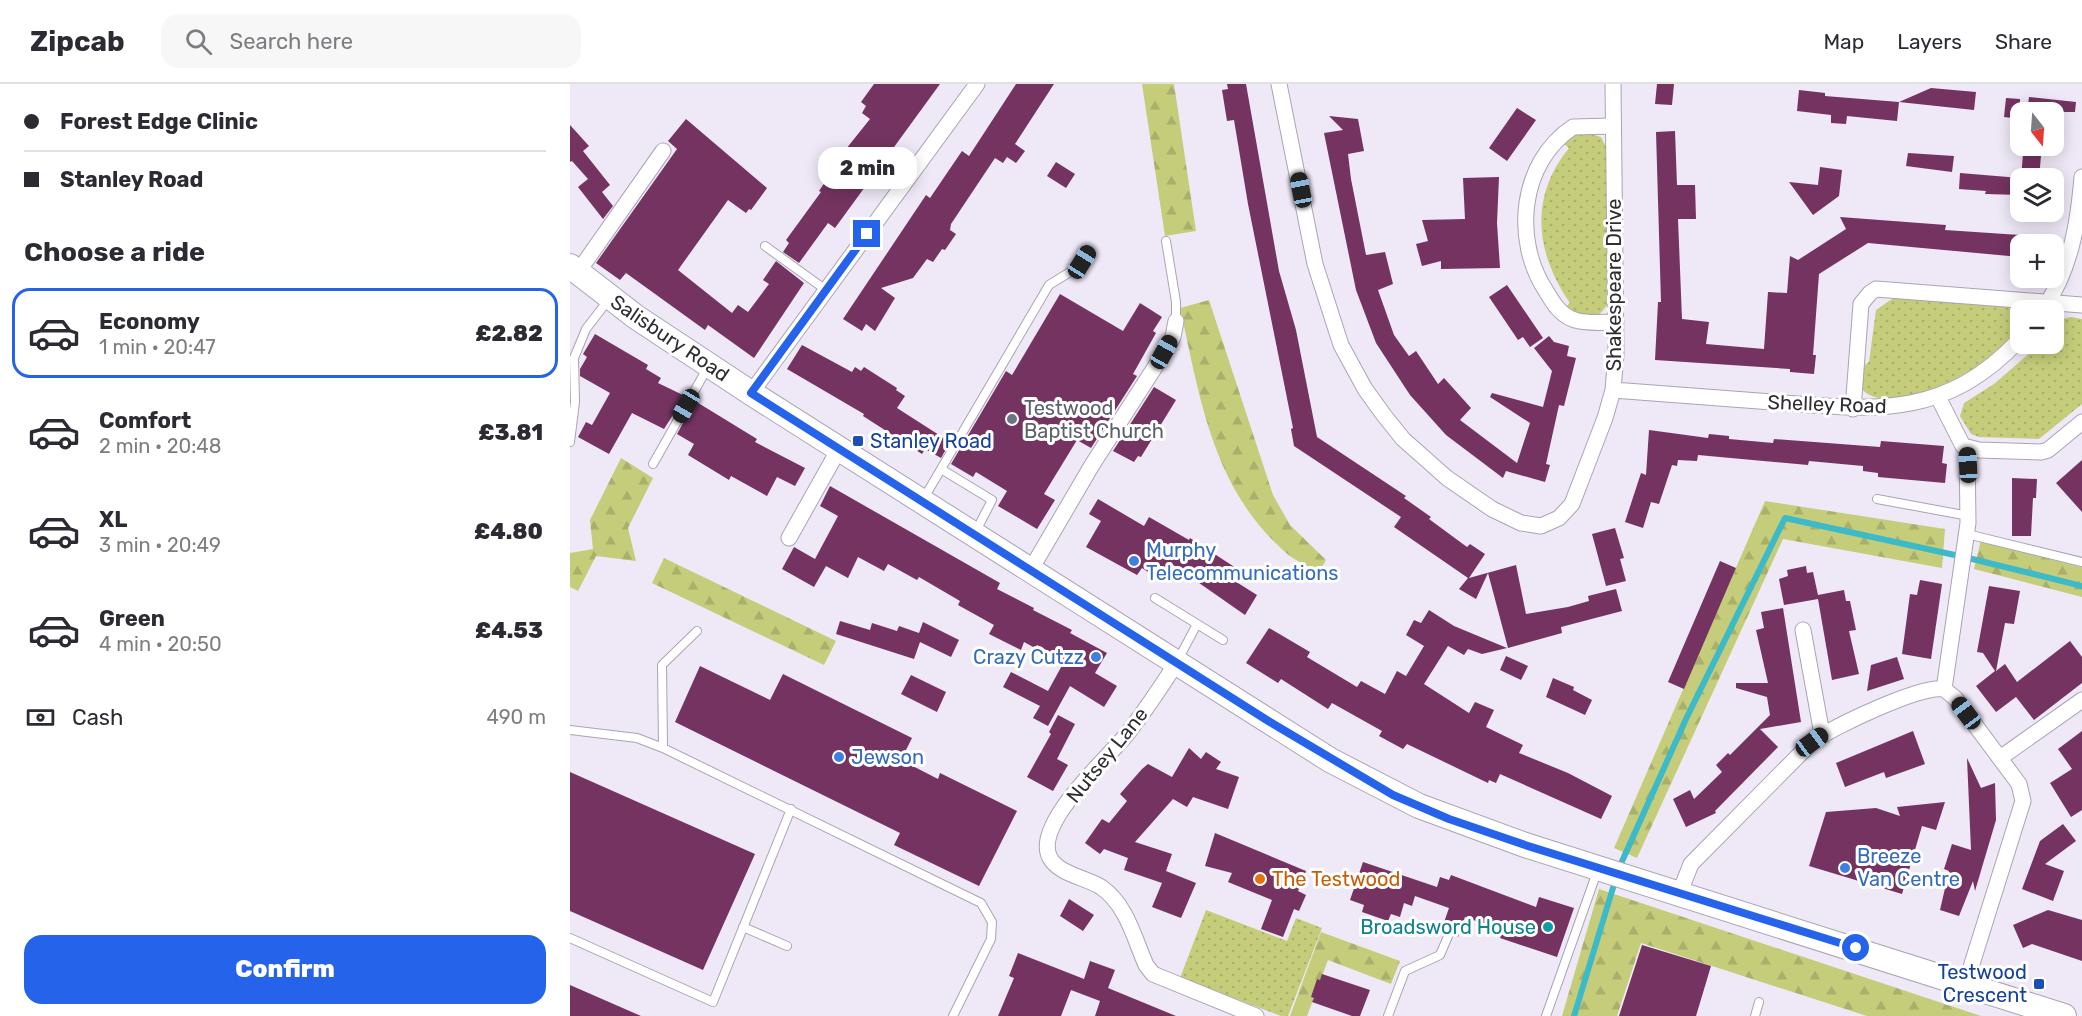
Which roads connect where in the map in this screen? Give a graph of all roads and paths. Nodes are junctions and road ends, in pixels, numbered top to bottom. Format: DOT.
graph roads {
  1 [pos="977,84"];
  2 [pos="1279,84"];
  3 [pos="1613,84"];
  4 [pos="1613,126"];
  5 [pos="663,151"];
  6 [pos="2082,177"];
  7 [pos="1166,242"];
  8 [pos="765,246"];
  9 [pos="1089,251"];
  10 [pos="574,269"];
  11 [pos="826,290"];
  12 [pos="610,298"];
  13 [pos="2049,300"];
  14 [pos="2010,302"];
  15 [pos="2082,305"];
  16 [pos="2064,306"];
  17 [pos="1176,321"];
  18 [pos="1616,322"];
  19 [pos="2010,348"];
  20 [pos="709,366"];
  21 [pos="1613,390"];
  22 [pos="751,393"];
  23 [pos="1938,397"];
  24 [pos="1852,409"];
  25 [pos="2082,422"];
  26 [pos="570,442"];
  27 [pos="1967,448"];
  28 [pos="839,449"];
  29 [pos="653,464"];
  30 [pos="941,469"];
  31 [pos="1877,499"];
  32 [pos="921,502"];
  33 [pos="1969,516"];
  34 [pos="1967,534"];
  35 [pos="974,535"];
  36 [pos="789,538"];
  37 [pos="2082,562"];
  38 [pos="1030,571"];
  39 [pos="1155,598"];
  40 [pos="1197,624"];
  41 [pos="1803,630"];
  42 [pos="697,631"];
  43 [pos="1223,640"];
  44 [pos="1177,662"];
  45 [pos="1944,689"];
  46 [pos="2082,700"];
  47 [pos="570,730"];
  48 [pos="1822,734"];
  49 [pos="663,748"];
  50 [pos="2000,758"];
  51 [pos="792,810"];
  52 [pos="1599,867"];
  53 [pos="1680,892"];
  54 [pos="743,927"];
  55 [pos="1449,934"];
  56 [pos="570,938"];
  57 [pos="787,946"];
  58 [pos="1966,983"];
  59 [pos="1759,1002"];
  60 [pos="953,1016"];
  61 [pos="1256,1016"];
  62 [pos="1388,1016"];
  63 [pos="1546,1016"];
  64 [pos="1755,1016"];
  65 [pos="2064,1016"];
  1 -- 11 [label="street"];
  2 -- 21 [label="street, Shakespeare Drive"];
  3 -- 4 [label="street, Shakespeare Drive"];
  4 -- 18 [label="street, Shakespeare Drive"];
  4 -- 18 [label="street"];
  5 -- 10 [label="street"];
  6 -- 13 [label="street"];
  7 -- 17 [label="lane"];
  8 -- 11 [label="lane"];
  9 -- 30 [label="lane"];
  10 -- 12 [label="main road, Salisbury Road"];
  11 -- 22 [label="street"];
  12 -- 20 [label="main road, Salisbury Road"];
  12 -- 26 [label="lane"];
  14 -- 24 [label="street"];
  15 -- 16 [label="street"];
  17 -- 38 [label="street"];
  18 -- 21 [label="street, Shakespeare Drive"];
  19 -- 23 [label="street, Shelley Road"];
  20 -- 22 [label="main road, Salisbury Road"];
  20 -- 29 [label="lane"];
  21 -- 24 [label="street, Shelley Road"];
  22 -- 28 [label="main road, Salisbury Road"];
  23 -- 24 [label="street, Shelley Road"];
  23 -- 27 [label="street"];
  25 -- 27 [label="street"];
  27 -- 33 [label="street"];
  28 -- 32 [label="main road, Salisbury Road"];
  28 -- 36 [label="street"];
  30 -- 32 [label="lane"];
  30 -- 35 [label="lane"];
  31 -- 33 [label="lane"];
  32 -- 35 [label="main road, Salisbury Road"];
  33 -- 34 [label="street"];
  34 -- 37 [label="lane"];
  34 -- 45 [label="street"];
  35 -- 38 [label="main road, Salisbury Road"];
  38 -- 44 [label="main road, Salisbury Road"];
  39 -- 40 [label="lane"];
  40 -- 43 [label="lane"];
  40 -- 44 [label="lane"];
  41 -- 48 [label="street"];
  42 -- 49 [label="lane"];
  44 -- 52 [label="main road, Salisbury Road"];
  44 -- 61 [label="street, Nutsey Lane"];
  45 -- 48 [label="street"];
  45 -- 50 [label="street"];
  46 -- 50 [label="street"];
  47 -- 49 [label="lane"];
  48 -- 53 [label="street"];
  49 -- 51 [label="lane"];
  50 -- 58 [label="street"];
  51 -- 54 [label="lane"];
  51 -- 60 [label="lane"];
  52 -- 53 [label="main road, Salisbury Road"];
  52 -- 63 [label="lane"];
  53 -- 58 [label="main road, Salisbury Road"];
  54 -- 56 [label="lane"];
  54 -- 57 [label="lane"];
  55 -- 62 [label="lane"];
  58 -- 65 [label="main road, Salisbury Road"];
  59 -- 64 [label="lane"];
}
